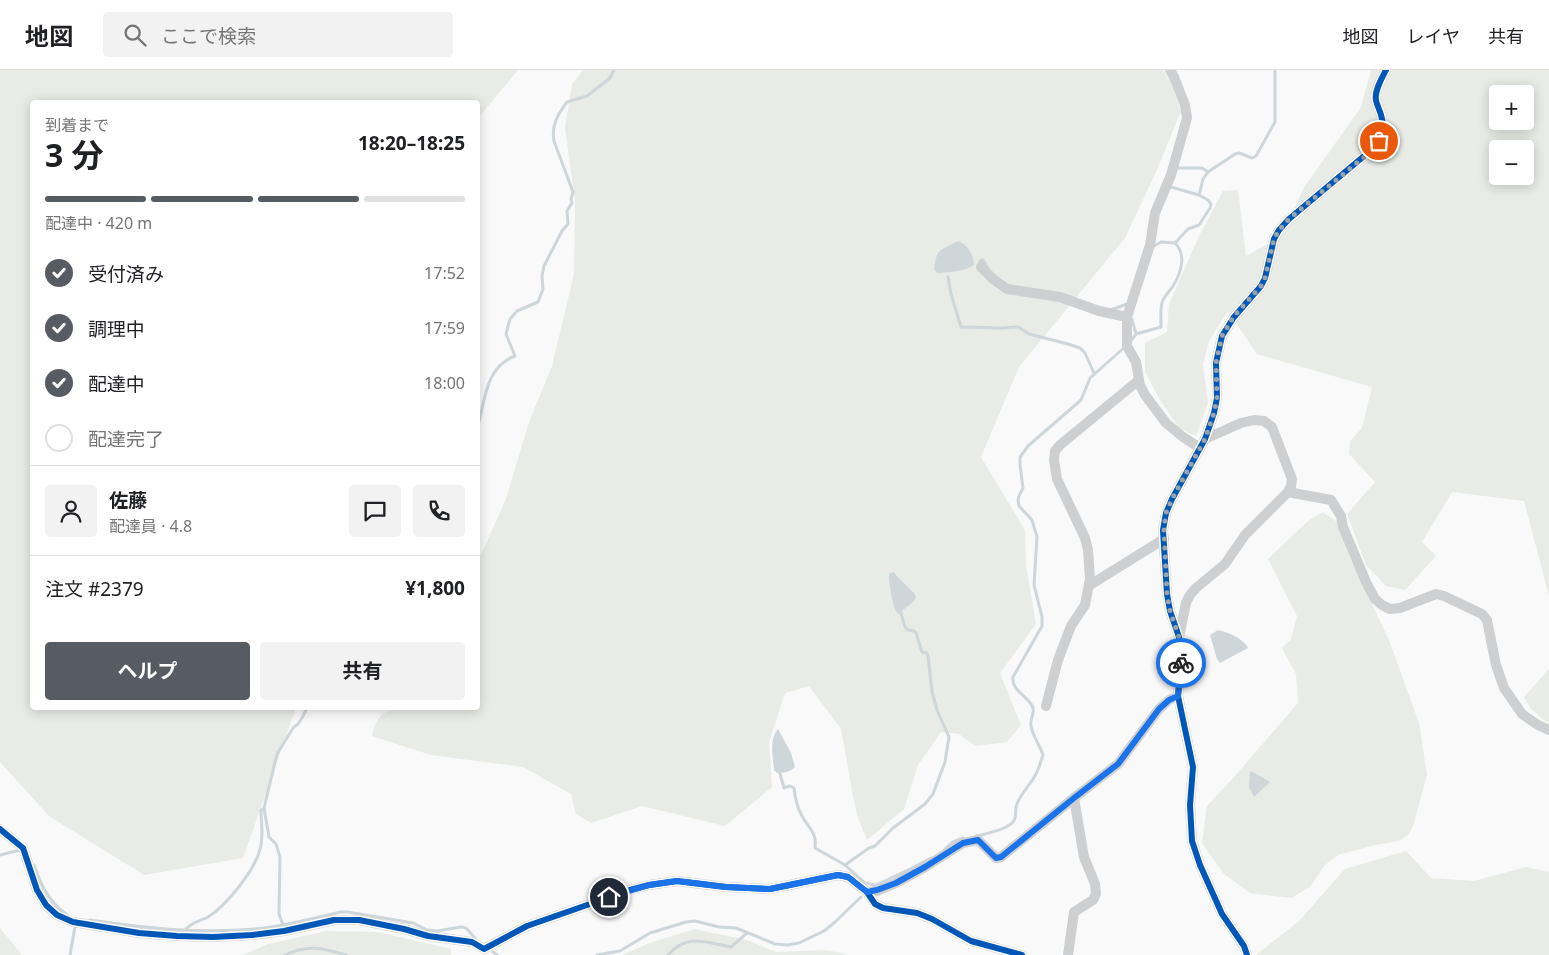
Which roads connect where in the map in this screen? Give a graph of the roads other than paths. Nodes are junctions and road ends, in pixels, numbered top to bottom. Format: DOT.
graph roads {
  1 [pos="1170,70"];
  2 [pos="1386,70"];
  3 [pos="981,267"];
  4 [pos="1127,317"];
  5 [pos="1139,380"];
  6 [pos="1203,444"];
  7 [pos="1288,492"];
  8 [pos="1164,539"];
  9 [pos="1090,585"];
  10 [pos="1179,637"];
  11 [pos="1178,696"];
  12 [pos="1046,706"];
  13 [pos="1549,730"];
  14 [pos="1074,798"];
  15 [pos="0,829"];
  16 [pos="867,892"];
  17 [pos="1022,955"];
  18 [pos="1068,955"];
  19 [pos="1248,955"];
  1 -- 4 [label="street"];
  2 -- 6 [label="street"];
  3 -- 4 [label="street"];
  4 -- 5 [label="street"];
  5 -- 6 [label="street"];
  5 -- 9 [label="street"];
  6 -- 7 [label="street"];
  6 -- 8 [label="street"];
  7 -- 10 [label="street"];
  7 -- 13 [label="street"];
  8 -- 9 [label="street"];
  8 -- 10 [label="street"];
  9 -- 12 [label="street"];
  10 -- 11 [label="street"];
  11 -- 14 [label="street"];
  11 -- 19 [label="street"];
  14 -- 16 [label="street"];
  14 -- 18 [label="street"];
  15 -- 16 [label="street"];
  16 -- 17 [label="street"];
}
